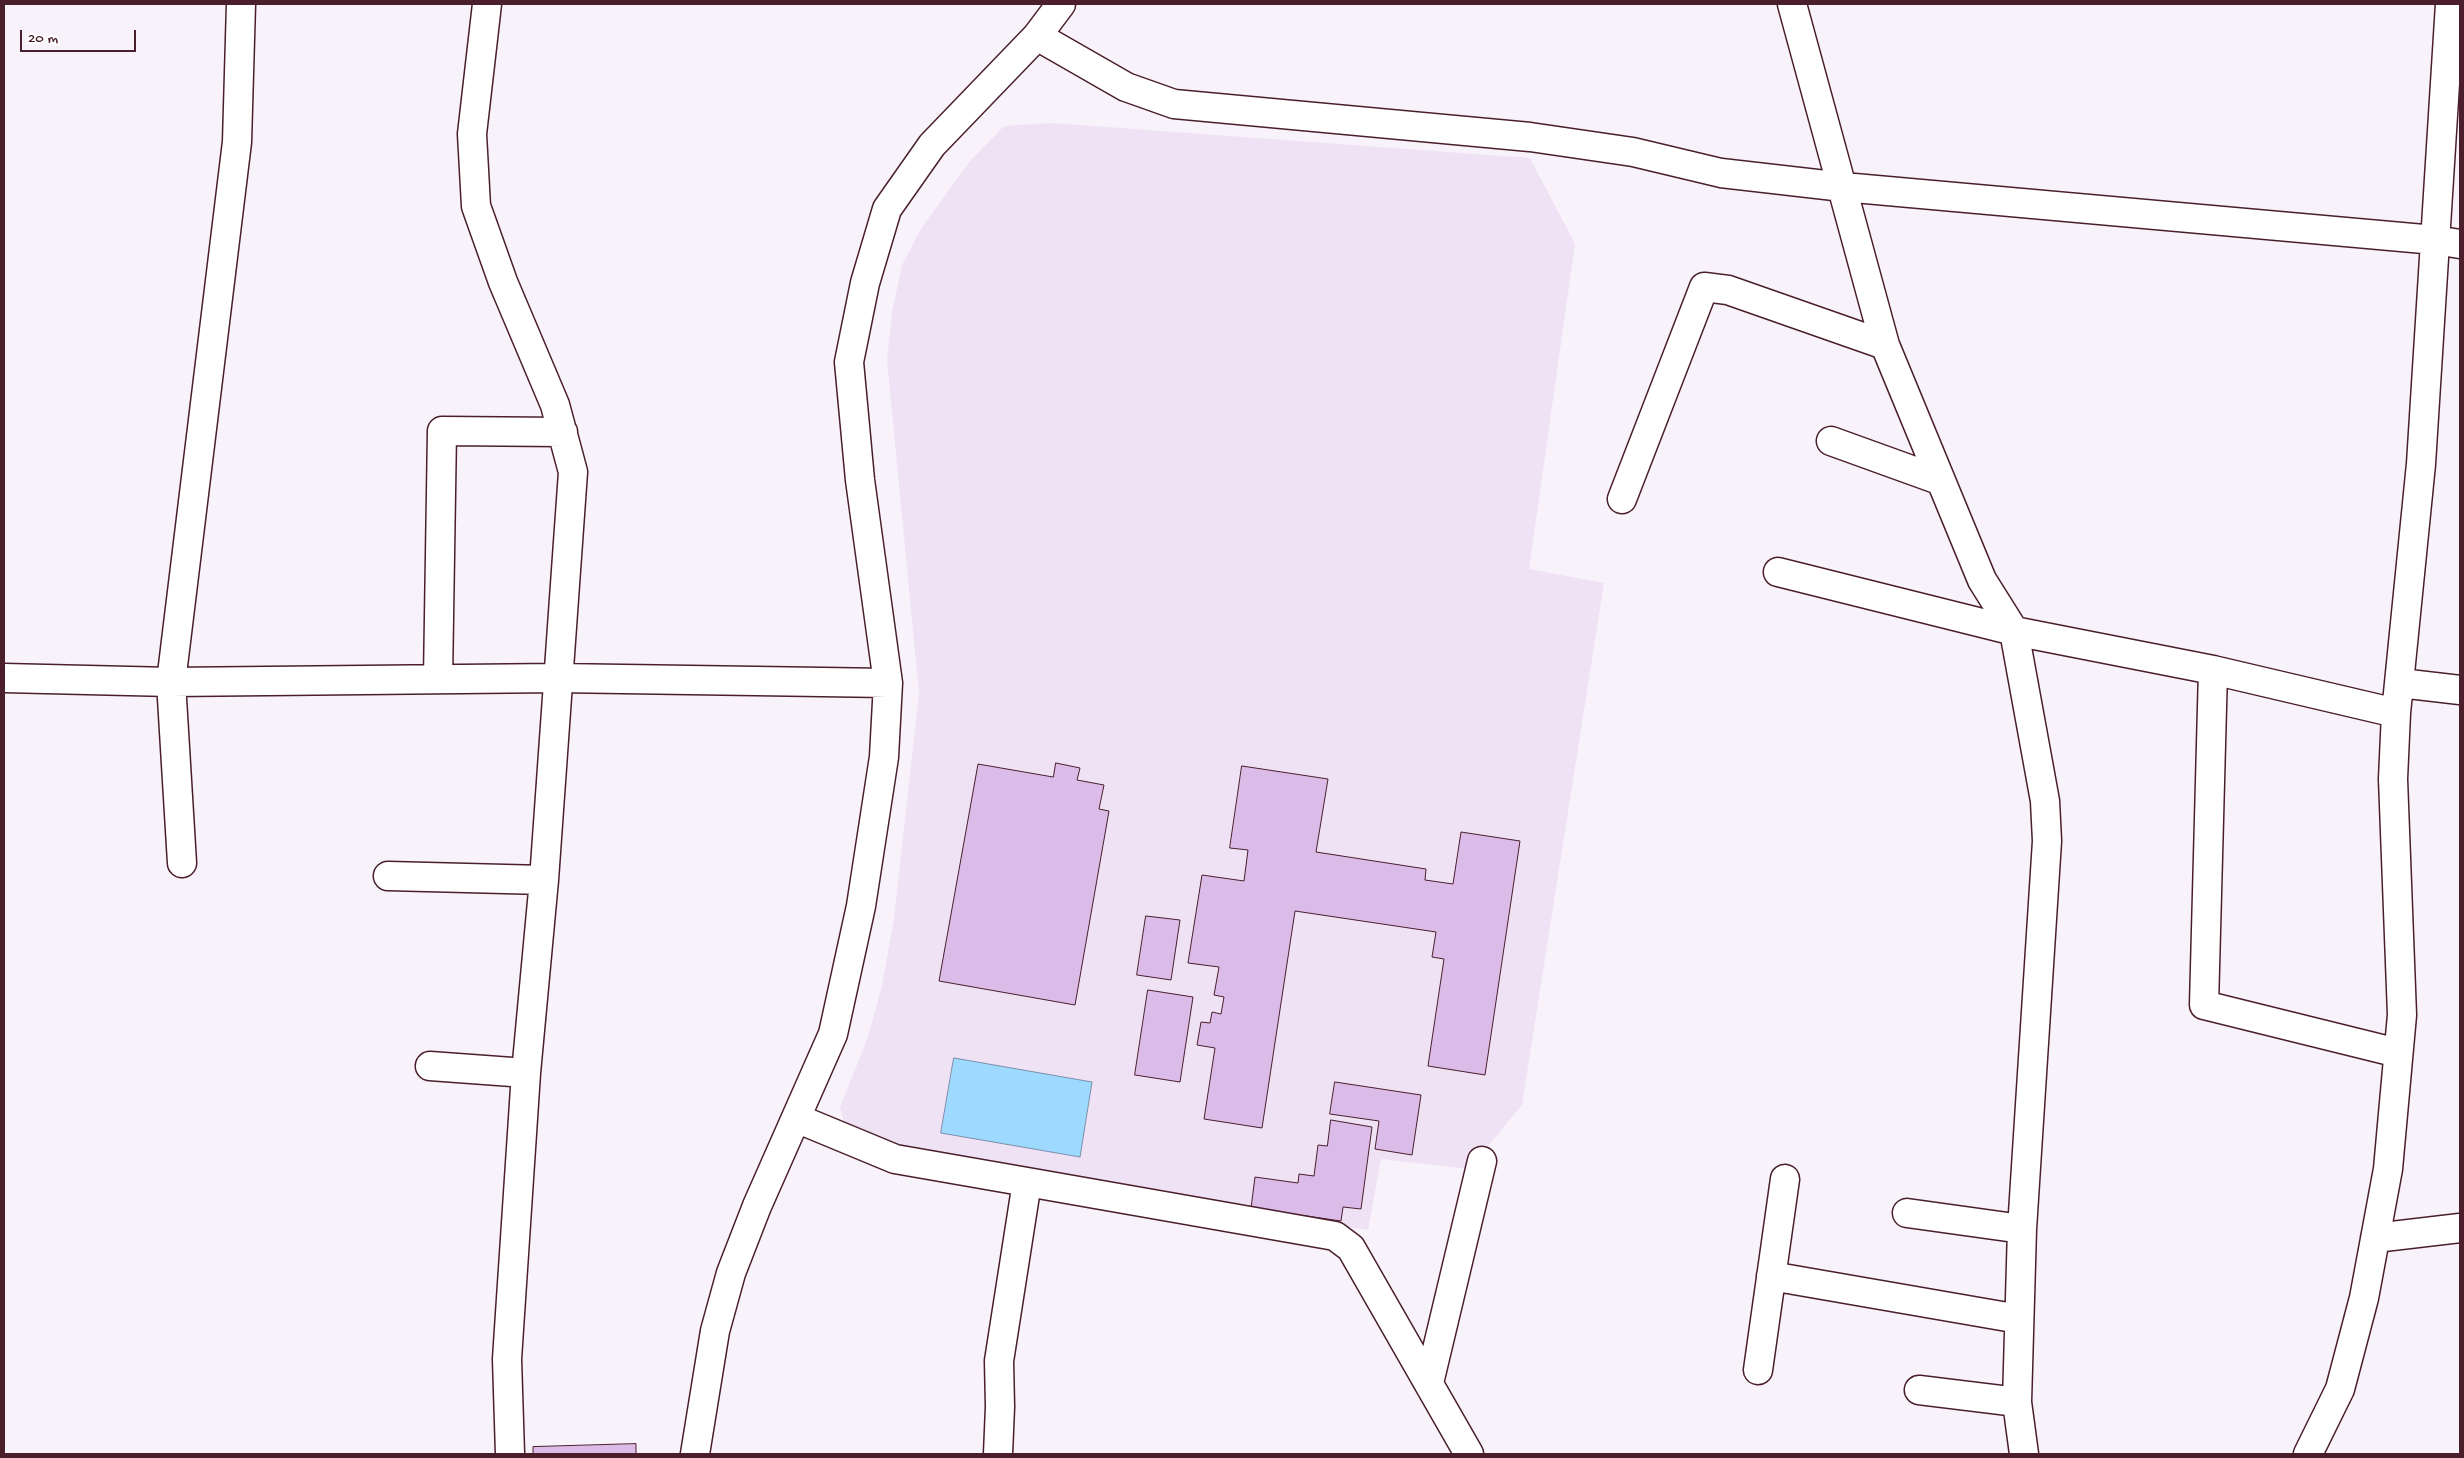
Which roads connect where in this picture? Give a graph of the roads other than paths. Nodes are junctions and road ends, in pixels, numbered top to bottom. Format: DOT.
graph roads {
  1 [pos="241,4"];
  2 [pos="487,4"];
  3 [pos="1061,4"];
  4 [pos="1792,4"];
  5 [pos="2450,4"];
  6 [pos="1037,36"];
  7 [pos="2453,54"];
  8 [pos="1843,188"];
  9 [pos="2448,242"];
  10 [pos="1885,345"];
  11 [pos="563,432"];
  12 [pos="1832,441"];
  13 [pos="1939,480"];
  14 [pos="1622,499"];
  15 [pos="1778,572"];
  16 [pos="2014,631"];
  17 [pos="2213,670"];
  18 [pos="4,678"];
  19 [pos="557,678"];
  20 [pos="438,679"];
  21 [pos="171,682"];
  22 [pos="2400,682"];
  23 [pos="888,683"];
  24 [pos="2460,690"];
  25 [pos="2396,713"];
  26 [pos="182,863"];
  27 [pos="388,876"];
  28 [pos="544,880"];
  29 [pos="2398,1053"];
  30 [pos="430,1066"];
  31 [pos="526,1073"];
  32 [pos="796,1118"];
  33 [pos="1482,1161"];
  34 [pos="1785,1179"];
  35 [pos="1027,1182"];
  36 [pos="1907,1213"];
  37 [pos="2460,1228"];
  38 [pos="2022,1229"];
  39 [pos="2375,1238"];
  40 [pos="1771,1276"];
  41 [pos="2019,1319"];
  42 [pos="1758,1370"];
  43 [pos="1429,1384"];
  44 [pos="1919,1390"];
  45 [pos="2017,1402"];
  46 [pos="510,1454"];
  47 [pos="695,1454"];
  48 [pos="998,1454"];
  49 [pos="1469,1454"];
  50 [pos="2024,1454"];
  51 [pos="2308,1454"];
  1 -- 21 [label="street"];
  2 -- 11 [label="street"];
  3 -- 6 [label="street"];
  4 -- 8 [label="street"];
  5 -- 7 [label="street"];
  6 -- 8 [label="street"];
  6 -- 23 [label="street"];
  7 -- 9 [label="street"];
  8 -- 9 [label="street"];
  8 -- 10 [label="street"];
  9 -- 22 [label="street"];
  10 -- 13 [label="street"];
  10 -- 14 [label="street"];
  11 -- 19 [label="street"];
  11 -- 20 [label="street"];
  12 -- 13 [label="street"];
  13 -- 16 [label="street"];
  15 -- 16 [label="street"];
  16 -- 17 [label="street"];
  16 -- 38 [label="street"];
  17 -- 25 [label="street"];
  17 -- 29 [label="street"];
  18 -- 21 [label="street"];
  19 -- 20 [label="street"];
  19 -- 23 [label="street"];
  19 -- 28 [label="street"];
  20 -- 21 [label="street"];
  21 -- 26 [label="street"];
  22 -- 24 [label="street"];
  22 -- 25 [label="street"];
  23 -- 32 [label="street"];
  25 -- 29 [label="street"];
  27 -- 28 [label="street"];
  28 -- 31 [label="street"];
  29 -- 39 [label="street"];
  30 -- 31 [label="street"];
  31 -- 46 [label="street"];
  32 -- 35 [label="street"];
  32 -- 47 [label="street"];
  33 -- 43 [label="street"];
  34 -- 40 [label="street"];
  35 -- 43 [label="street"];
  35 -- 48 [label="street"];
  36 -- 38 [label="street"];
  37 -- 39 [label="street"];
  38 -- 41 [label="street"];
  39 -- 51 [label="street"];
  40 -- 41 [label="street"];
  40 -- 42 [label="street"];
  41 -- 45 [label="street"];
  43 -- 49 [label="street"];
  44 -- 45 [label="street"];
  45 -- 50 [label="street"];
}
